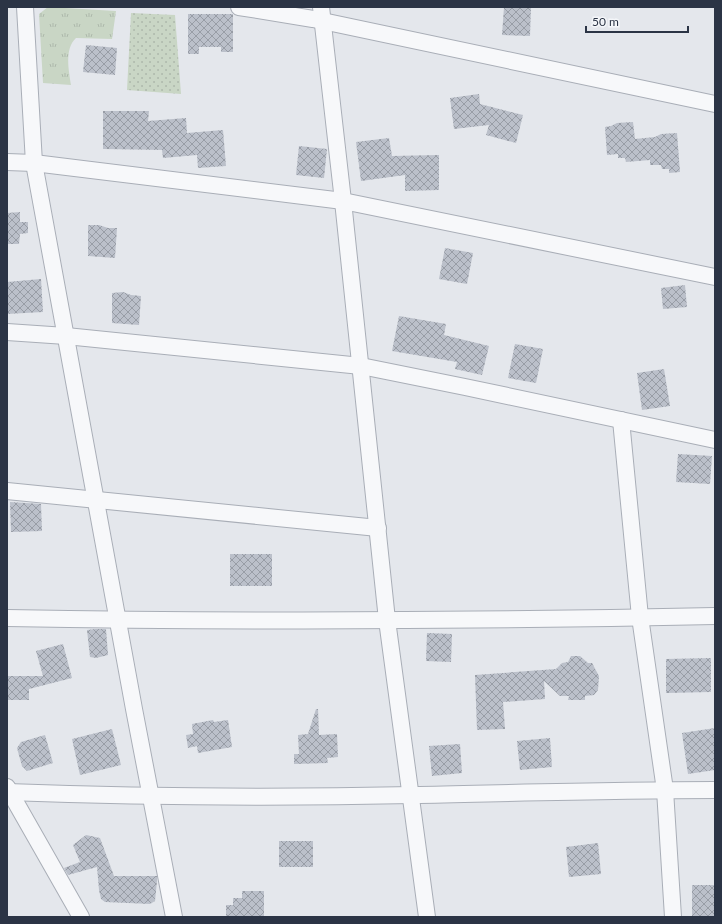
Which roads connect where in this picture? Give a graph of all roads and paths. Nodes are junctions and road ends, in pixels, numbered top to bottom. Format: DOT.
graph roads {
  1 [pos="25,7"];
  2 [pos="239,7"];
  3 [pos="322,14"];
  4 [pos="715,104"];
  5 [pos="7,162"];
  6 [pos="34,163"];
  7 [pos="343,201"];
  8 [pos="715,277"];
  9 [pos="7,332"];
  10 [pos="66,336"];
  11 [pos="361,366"];
  12 [pos="621,420"];
  13 [pos="715,440"];
  14 [pos="7,491"];
  15 [pos="96,499"];
  16 [pos="378,528"];
  17 [pos="715,616"];
  18 [pos="640,617"];
  19 [pos="7,618"];
  20 [pos="118,620"];
  21 [pos="387,620"];
  22 [pos="8,790"];
  23 [pos="664,790"];
  24 [pos="715,790"];
  25 [pos="411,795"];
  26 [pos="152,796"];
  27 [pos="81,917"];
  28 [pos="174,917"];
  29 [pos="427,917"];
  30 [pos="673,917"];
  1 -- 6 [label="street"];
  2 -- 3 [label="street"];
  3 -- 4 [label="street"];
  3 -- 7 [label="street"];
  5 -- 6 [label="street"];
  6 -- 7 [label="street"];
  6 -- 10 [label="street"];
  7 -- 8 [label="street"];
  7 -- 11 [label="street"];
  9 -- 10 [label="street"];
  10 -- 11 [label="street"];
  10 -- 15 [label="street"];
  11 -- 12 [label="street"];
  11 -- 16 [label="street"];
  12 -- 13 [label="street"];
  12 -- 18 [label="street"];
  14 -- 15 [label="street"];
  15 -- 16 [label="street"];
  15 -- 20 [label="street"];
  16 -- 21 [label="street"];
  17 -- 18 [label="street"];
  18 -- 21 [label="street"];
  18 -- 23 [label="street"];
  19 -- 20 [label="street"];
  20 -- 21 [label="street"];
  20 -- 26 [label="street"];
  21 -- 25 [label="street"];
  22 -- 26 [label="street"];
  22 -- 27 [label="street"];
  23 -- 24 [label="street"];
  23 -- 25 [label="street"];
  23 -- 30 [label="street"];
  25 -- 26 [label="street"];
  25 -- 29 [label="street"];
  26 -- 28 [label="street"];
}
